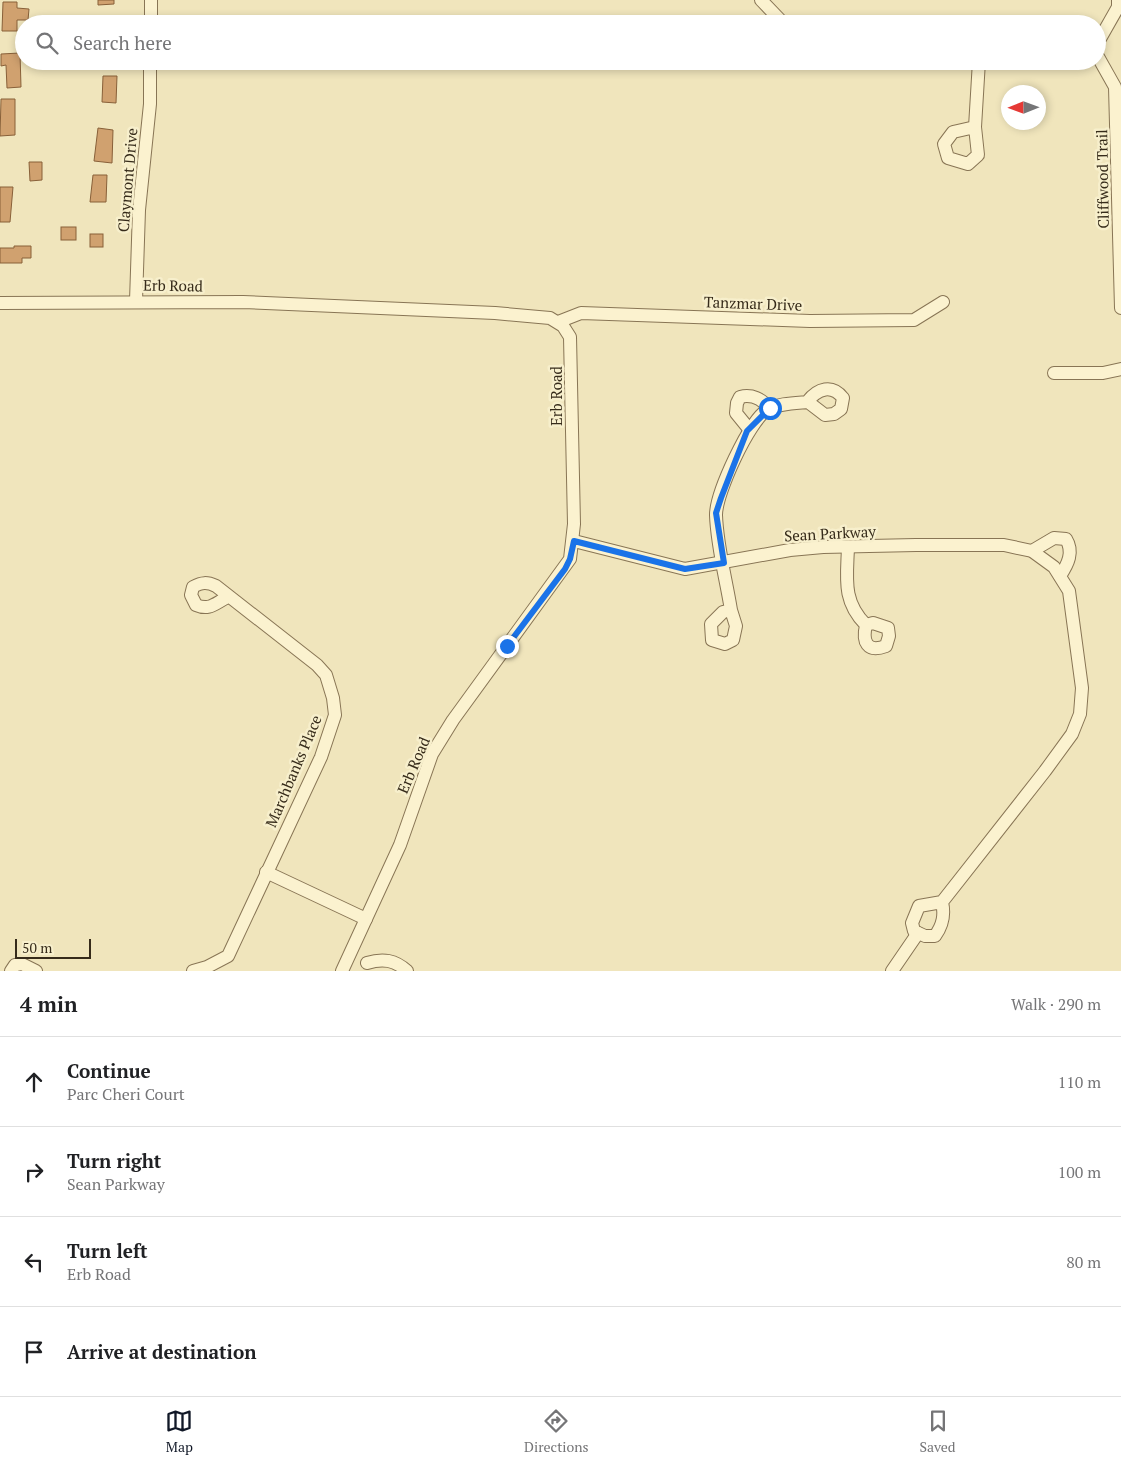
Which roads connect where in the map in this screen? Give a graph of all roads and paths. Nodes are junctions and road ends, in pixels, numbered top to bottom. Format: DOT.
graph roads {
  1 [pos="151,0"];
  2 [pos="761,0"];
  3 [pos="1118,0"];
  4 [pos="151,15"];
  5 [pos="775,15"];
  6 [pos="1106,28"];
  7 [pos="150,70"];
  8 [pos="978,70"];
  9 [pos="1105,70"];
  10 [pos="975,128"];
  11 [pos="136,301"];
  12 [pos="943,302"];
  13 [pos="0,303"];
  14 [pos="1121,308"];
  15 [pos="558,322"];
  16 [pos="1121,369"];
  17 [pos="1054,373"];
  18 [pos="807,402"];
  19 [pos="770,408"];
  20 [pos="749,429"];
  21 [pos="574,541"];
  22 [pos="848,547"];
  23 [pos="1032,551"];
  24 [pos="724,563"];
  25 [pos="1060,576"];
  26 [pos="228,597"];
  27 [pos="731,610"];
  28 [pos="866,626"];
  29 [pos="266,872"];
  30 [pos="942,902"];
  31 [pos="366,919"];
  32 [pos="918,933"];
  33 [pos="349,956"];
  34 [pos="370,967"];
  35 [pos="11,971"];
  36 [pos="36,971"];
  37 [pos="193,971"];
  38 [pos="342,971"];
  39 [pos="407,971"];
  40 [pos="892,971"];
  1 -- 4 [label="street"];
  2 -- 5 [label="street"];
  3 -- 6 [label="street"];
  7 -- 11 [label="street, Claymont Drive"];
  8 -- 10 [label="street"];
  9 -- 14 [label="street, Cliffwood Trail"];
  11 -- 13 [label="street, Erb Road"];
  11 -- 15 [label="street, Erb Road"];
  12 -- 15 [label="street, Tanzmar Drive"];
  15 -- 21 [label="street, Erb Road"];
  16 -- 17 [label="street"];
  18 -- 19 [label="street"];
  19 -- 20 [label="street"];
  19 -- 20 [label="street"];
  20 -- 24 [label="street"];
  21 -- 24 [label="street, Sean Parkway"];
  21 -- 31 [label="street, Erb Road"];
  22 -- 23 [label="street, Sean Parkway"];
  22 -- 24 [label="street, Sean Parkway"];
  22 -- 28 [label="street"];
  23 -- 25 [label="street, Sean Parkway"];
  23 -- 25 [label="street"];
  24 -- 27 [label="street"];
  25 -- 30 [label="street, Sean Parkway"];
  26 -- 29 [label="street, Marchbanks Place"];
  29 -- 31 [label="street"];
  29 -- 37 [label="street, Marchbanks Place"];
  30 -- 32 [label="street"];
  30 -- 32 [label="street"];
  31 -- 33 [label="street, Erb Road"];
  32 -- 40 [label="street"];
  33 -- 34 [label="street"];
  33 -- 38 [label="street, Erb Road"];
  34 -- 39 [label="street"];
  35 -- 36 [label="street"];
}
